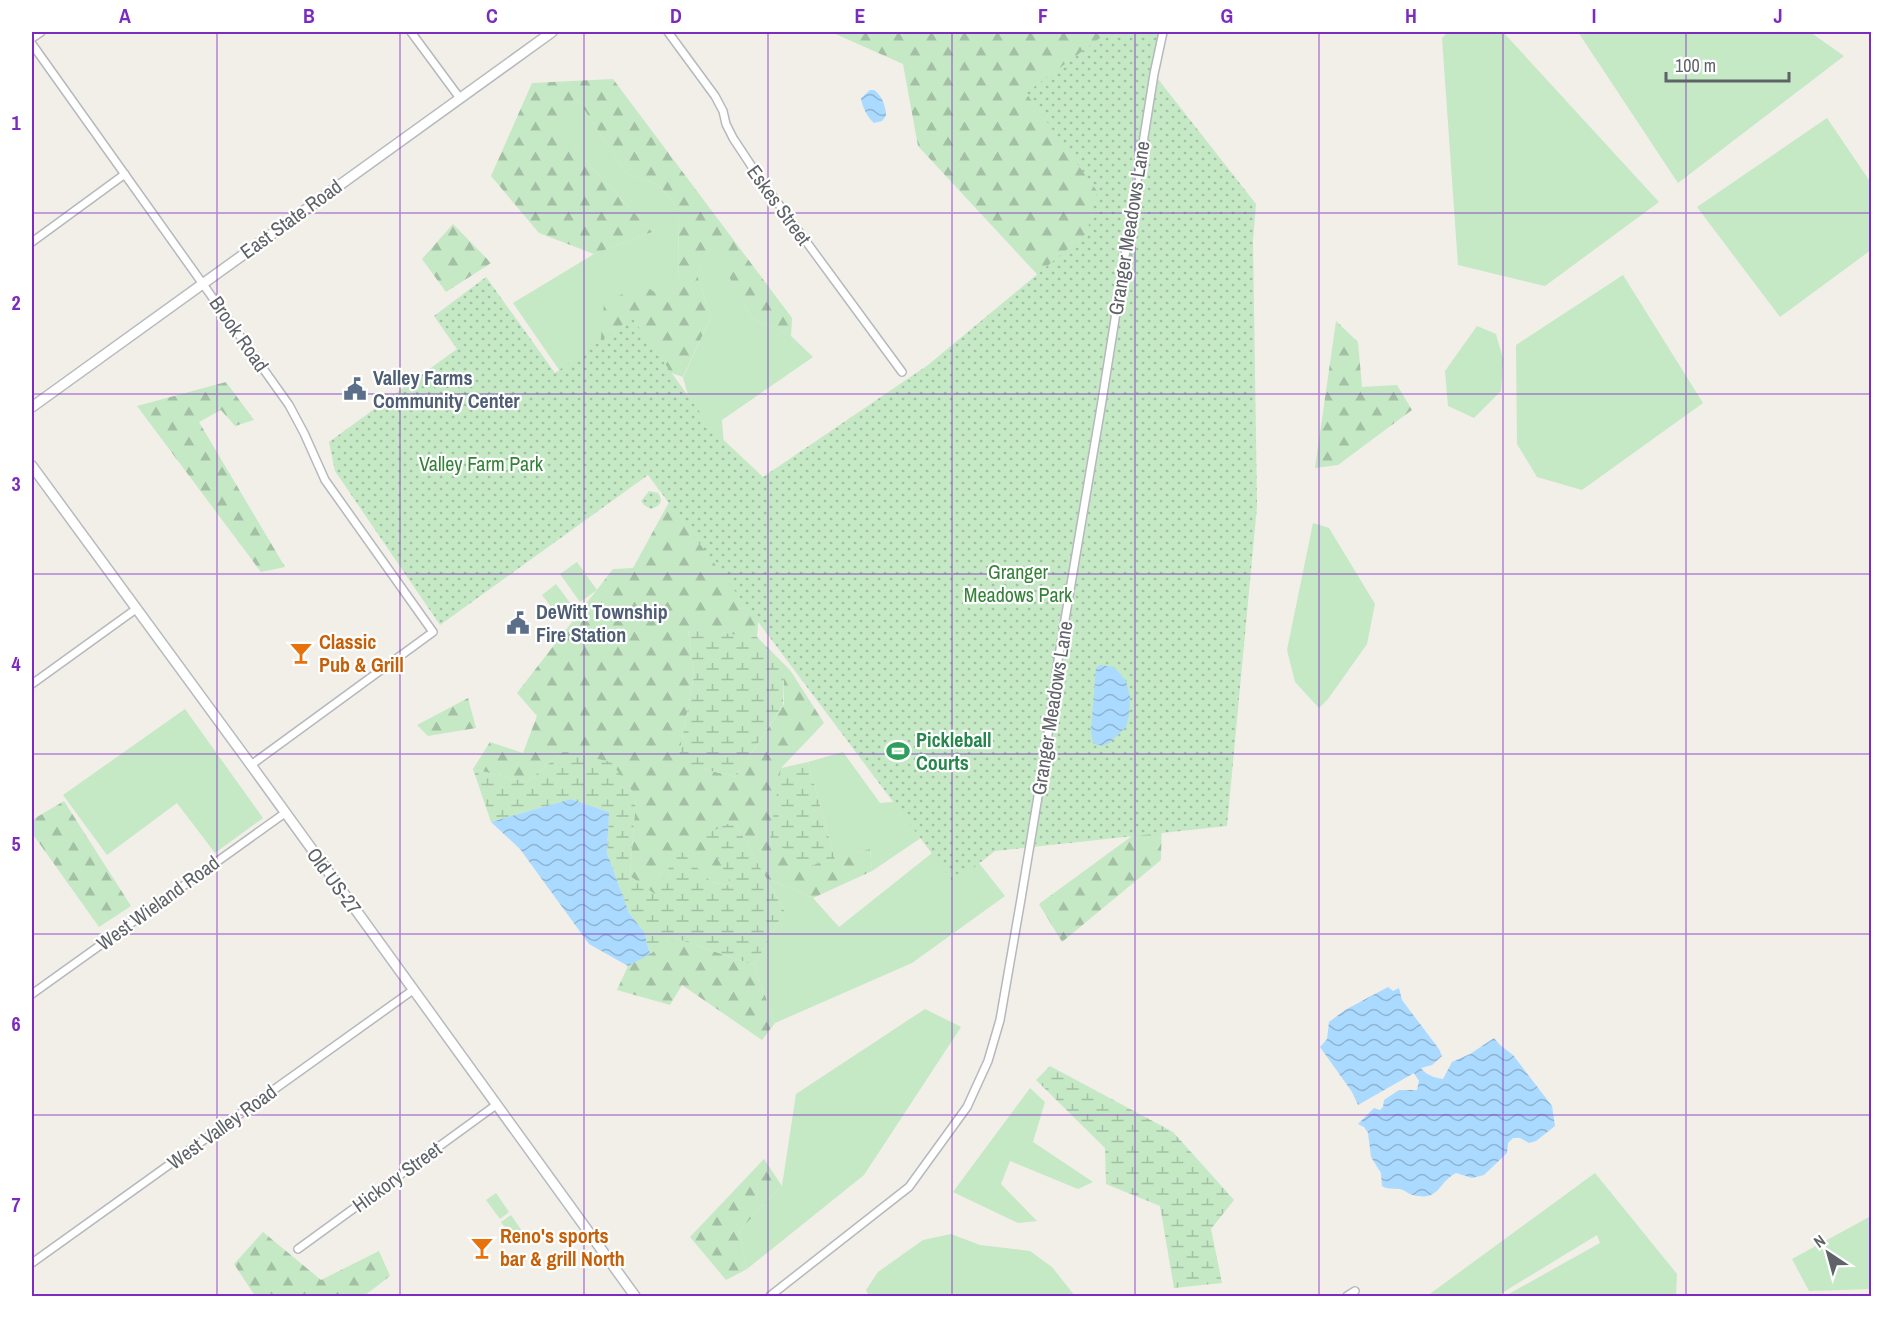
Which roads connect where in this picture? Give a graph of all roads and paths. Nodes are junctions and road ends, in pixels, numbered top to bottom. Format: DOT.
graph roads {
  1 [pos="41,32"];
  2 [pos="411,32"];
  3 [pos="552,32"];
  4 [pos="668,32"];
  5 [pos="1163,32"];
  6 [pos="32,38"];
  7 [pos="32,44"];
  8 [pos="459,98"];
  9 [pos="125,174"];
  10 [pos="32,242"];
  11 [pos="202,283"];
  12 [pos="902,372"];
  13 [pos="32,407"];
  14 [pos="32,466"];
  15 [pos="136,609"];
  16 [pos="32,684"];
  17 [pos="251,765"];
  18 [pos="285,813"];
  19 [pos="413,990"];
  20 [pos="32,994"];
  21 [pos="496,1105"];
  22 [pos="298,1249"];
  23 [pos="32,1263"];
  24 [pos="1355,1291"];
  25 [pos="635,1296"];
  26 [pos="770,1296"];
  27 [pos="1347,1296"];
  1 -- 6 [label="street"];
  2 -- 8 [label="street"];
  3 -- 8 [label="main road, East State Road"];
  4 -- 12 [label="street, Eskes Street"];
  5 -- 26 [label="street, Granger Meadows Lane"];
  7 -- 9 [label="street, Brook Road"];
  8 -- 11 [label="main road, East State Road"];
  9 -- 10 [label="street"];
  9 -- 11 [label="street, Brook Road"];
  11 -- 13 [label="main road, East State Road"];
  11 -- 17 [label="street, Brook Road"];
  14 -- 15 [label="main road, Old US-27"];
  15 -- 16 [label="street"];
  15 -- 17 [label="main road, Old US-27"];
  17 -- 18 [label="main road, Old US-27"];
  18 -- 19 [label="main road, Old US-27"];
  18 -- 20 [label="street, West Wieland Road"];
  19 -- 21 [label="main road, Old US-27"];
  19 -- 23 [label="street, West Valley Road"];
  21 -- 22 [label="street, Hickory Street"];
  21 -- 25 [label="main road, Old US-27"];
  24 -- 27 [label="street"];
}
